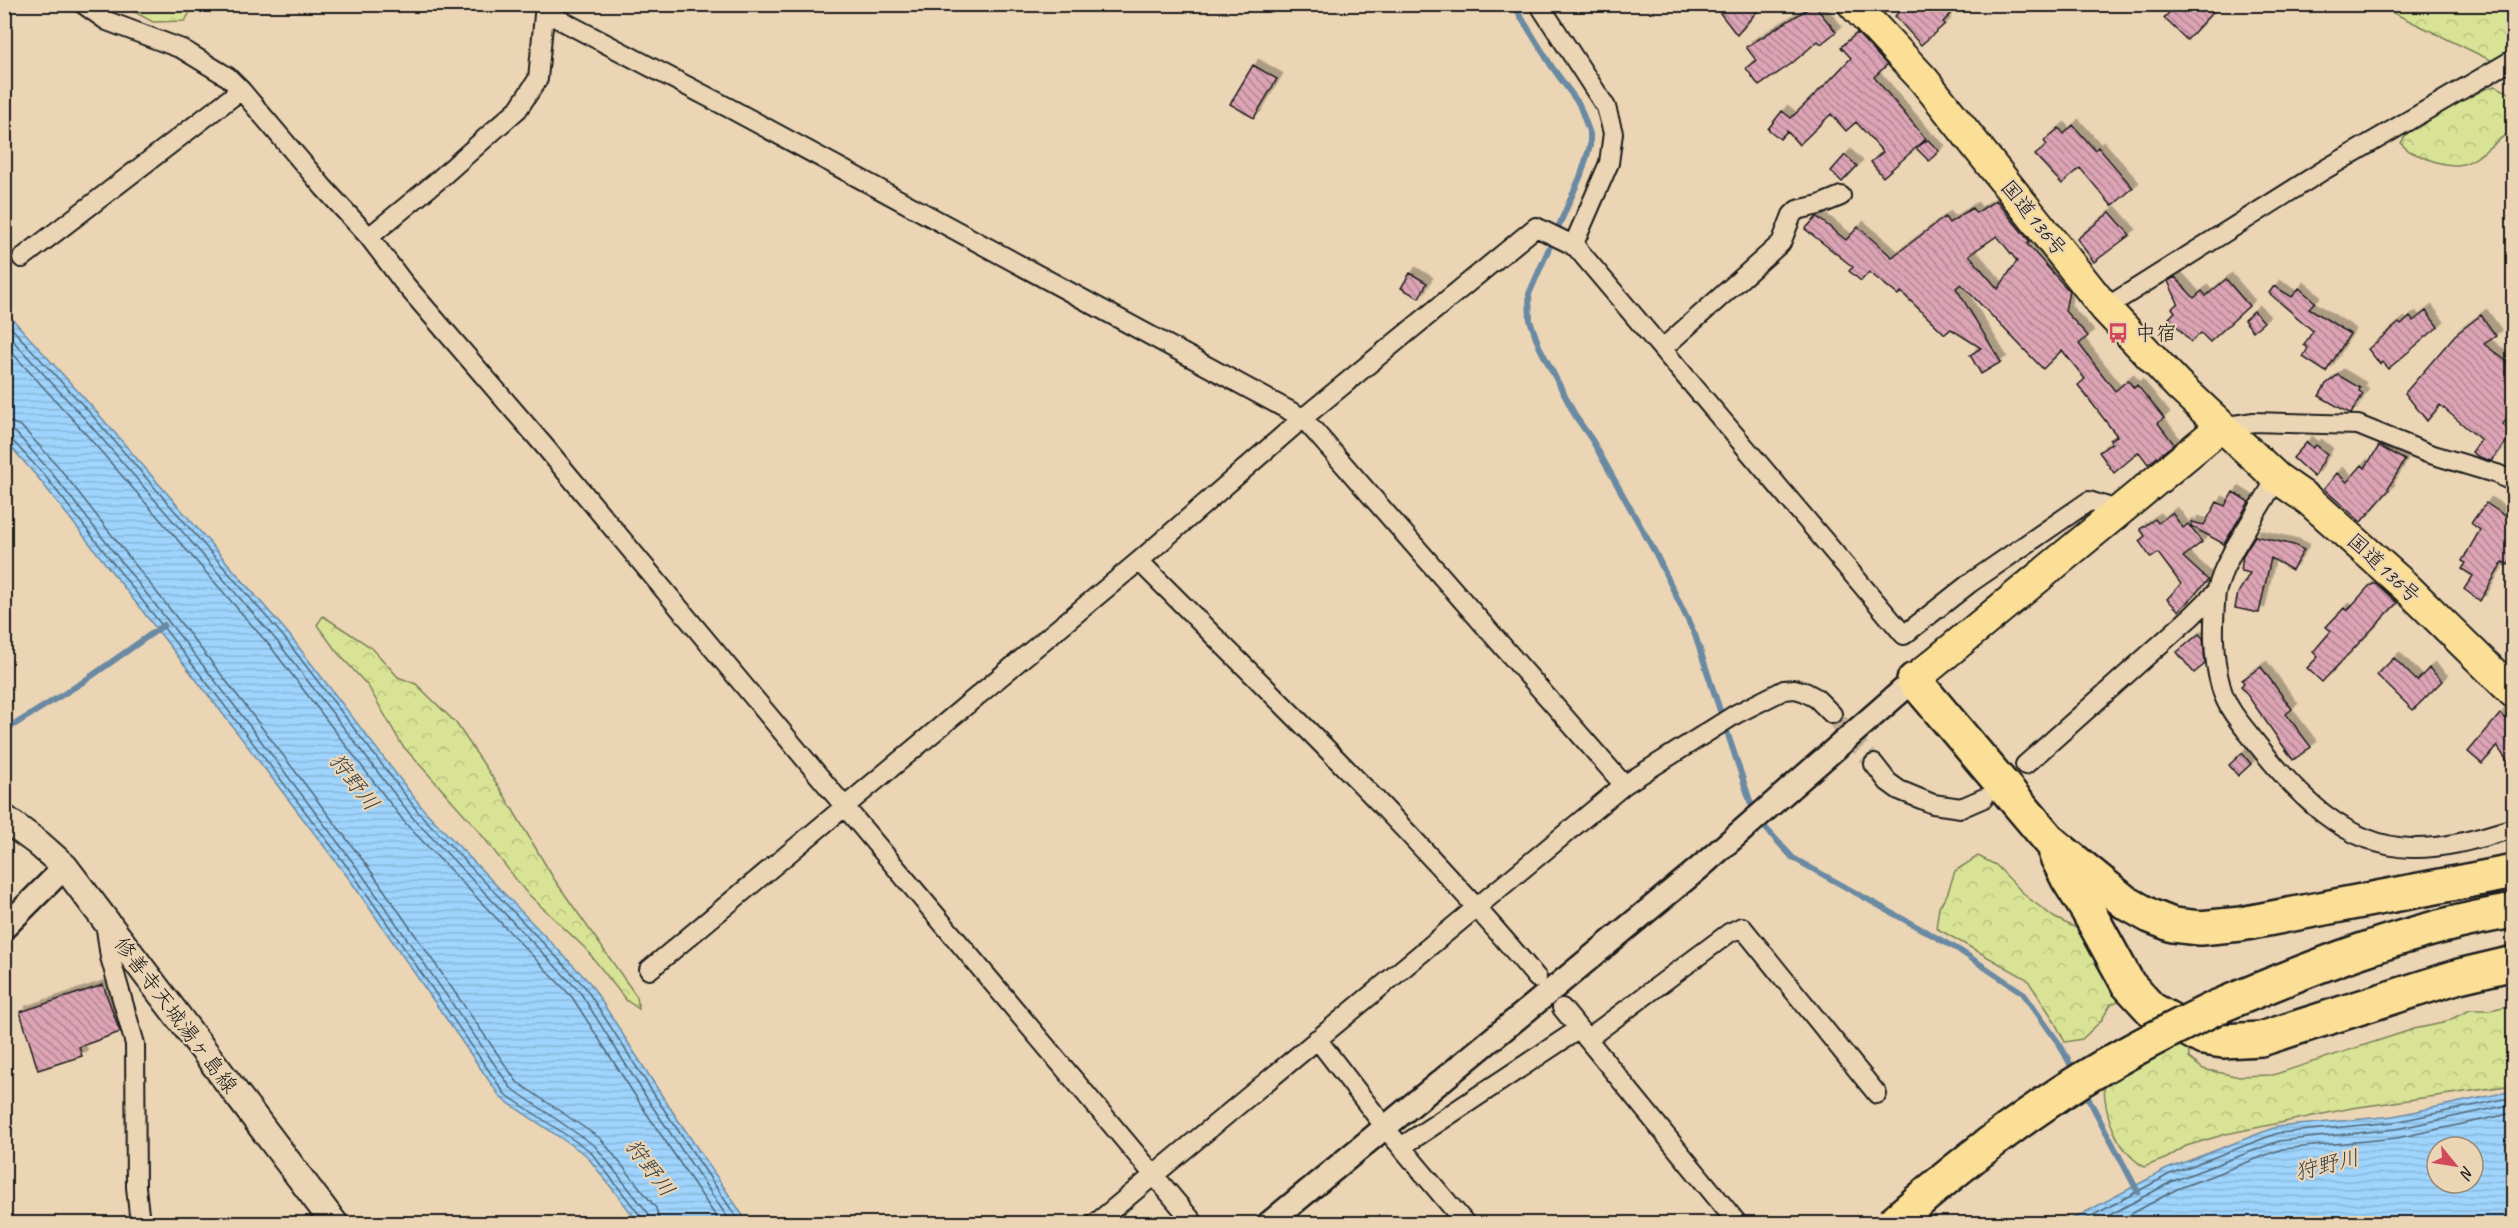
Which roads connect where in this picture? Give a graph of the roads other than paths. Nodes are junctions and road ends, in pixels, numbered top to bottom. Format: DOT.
graph roads {
  1 [pos="83,4"];
  2 [pos="1539,4"];
  3 [pos="1854,4"];
  4 [pos="545,8"];
  5 [pos="2514,59"];
  6 [pos="241,90"];
  7 [pos="1841,196"];
  8 [pos="369,237"];
  9 [pos="1572,245"];
  10 [pos="22,258"];
  11 [pos="2105,308"];
  12 [pos="1662,349"];
  13 [pos="1303,418"];
  14 [pos="2221,427"];
  15 [pos="2277,478"];
  16 [pos="2514,482"];
  17 [pos="2118,510"];
  18 [pos="1139,561"];
  19 [pos="2216,592"];
  20 [pos="1914,680"];
  21 [pos="2514,693"];
  22 [pos="1832,714"];
  23 [pos="1874,764"];
  24 [pos="2025,765"];
  25 [pos="1624,785"];
  26 [pos="1984,798"];
  27 [pos="845,807"];
  28 [pos="4,818"];
  29 [pos="2514,828"];
  30 [pos="2050,842"];
  31 [pos="65,867"];
  32 [pos="2514,872"];
  33 [pos="1477,906"];
  34 [pos="2514,911"];
  35 [pos="105,922"];
  36 [pos="4,928"];
  37 [pos="2514,963"];
  38 [pos="650,970"];
  39 [pos="1537,978"];
  40 [pos="1562,1008"];
  41 [pos="1583,1034"];
  42 [pos="1317,1039"];
  43 [pos="1877,1094"];
  44 [pos="1385,1127"];
  45 [pos="1401,1148"];
  46 [pos="1153,1175"];
  47 [pos="140,1224"];
  48 [pos="335,1224"];
  49 [pos="1095,1224"];
  50 [pos="1195,1224"];
  51 [pos="1268,1224"];
  52 [pos="1466,1224"];
  53 [pos="1738,1224"];
  54 [pos="1892,1224"];
  1 -- 6 [label="street"];
  2 -- 9 [label="street"];
  3 -- 11 [label="highway, 国道136号"];
  4 -- 8 [label="street"];
  4 -- 13 [label="street"];
  5 -- 11 [label="street"];
  6 -- 8 [label="street"];
  6 -- 10 [label="street"];
  7 -- 12 [label="street"];
  8 -- 27 [label="street"];
  9 -- 12 [label="street"];
  9 -- 13 [label="street"];
  11 -- 14 [label="highway, 国道136号"];
  12 -- 17 [label="street"];
  13 -- 18 [label="street"];
  13 -- 25 [label="street"];
  14 -- 15 [label="highway, 国道136号"];
  14 -- 16 [label="street"];
  14 -- 17 [label="highway"];
  15 -- 19 [label="street"];
  15 -- 21 [label="highway, 国道136号"];
  17 -- 20 [label="highway"];
  18 -- 27 [label="street"];
  18 -- 33 [label="street"];
  19 -- 24 [label="street"];
  19 -- 29 [label="street"];
  20 -- 30 [label="highway"];
  20 -- 44 [label="street"];
  22 -- 25 [label="street"];
  23 -- 26 [label="street"];
  25 -- 33 [label="street"];
  27 -- 38 [label="street"];
  27 -- 46 [label="street"];
  28 -- 31 [label="main road, 修善寺天城湯ヶ島線"];
  30 -- 32 [label="highway"];
  30 -- 37 [label="highway"];
  31 -- 35 [label="main road, 修善寺天城湯ヶ島線"];
  31 -- 36 [label="street"];
  33 -- 39 [label="street"];
  33 -- 42 [label="street"];
  34 -- 54 [label="highway, bridge"];
  35 -- 47 [label="street"];
  35 -- 48 [label="main road, 修善寺天城湯ヶ島線"];
  40 -- 41 [label="street"];
  41 -- 43 [label="street"];
  41 -- 45 [label="street"];
  41 -- 53 [label="street"];
  42 -- 44 [label="street"];
  42 -- 46 [label="street"];
  44 -- 45 [label="street"];
  44 -- 51 [label="street"];
  45 -- 52 [label="street"];
  46 -- 49 [label="street"];
  46 -- 50 [label="street"];
}
